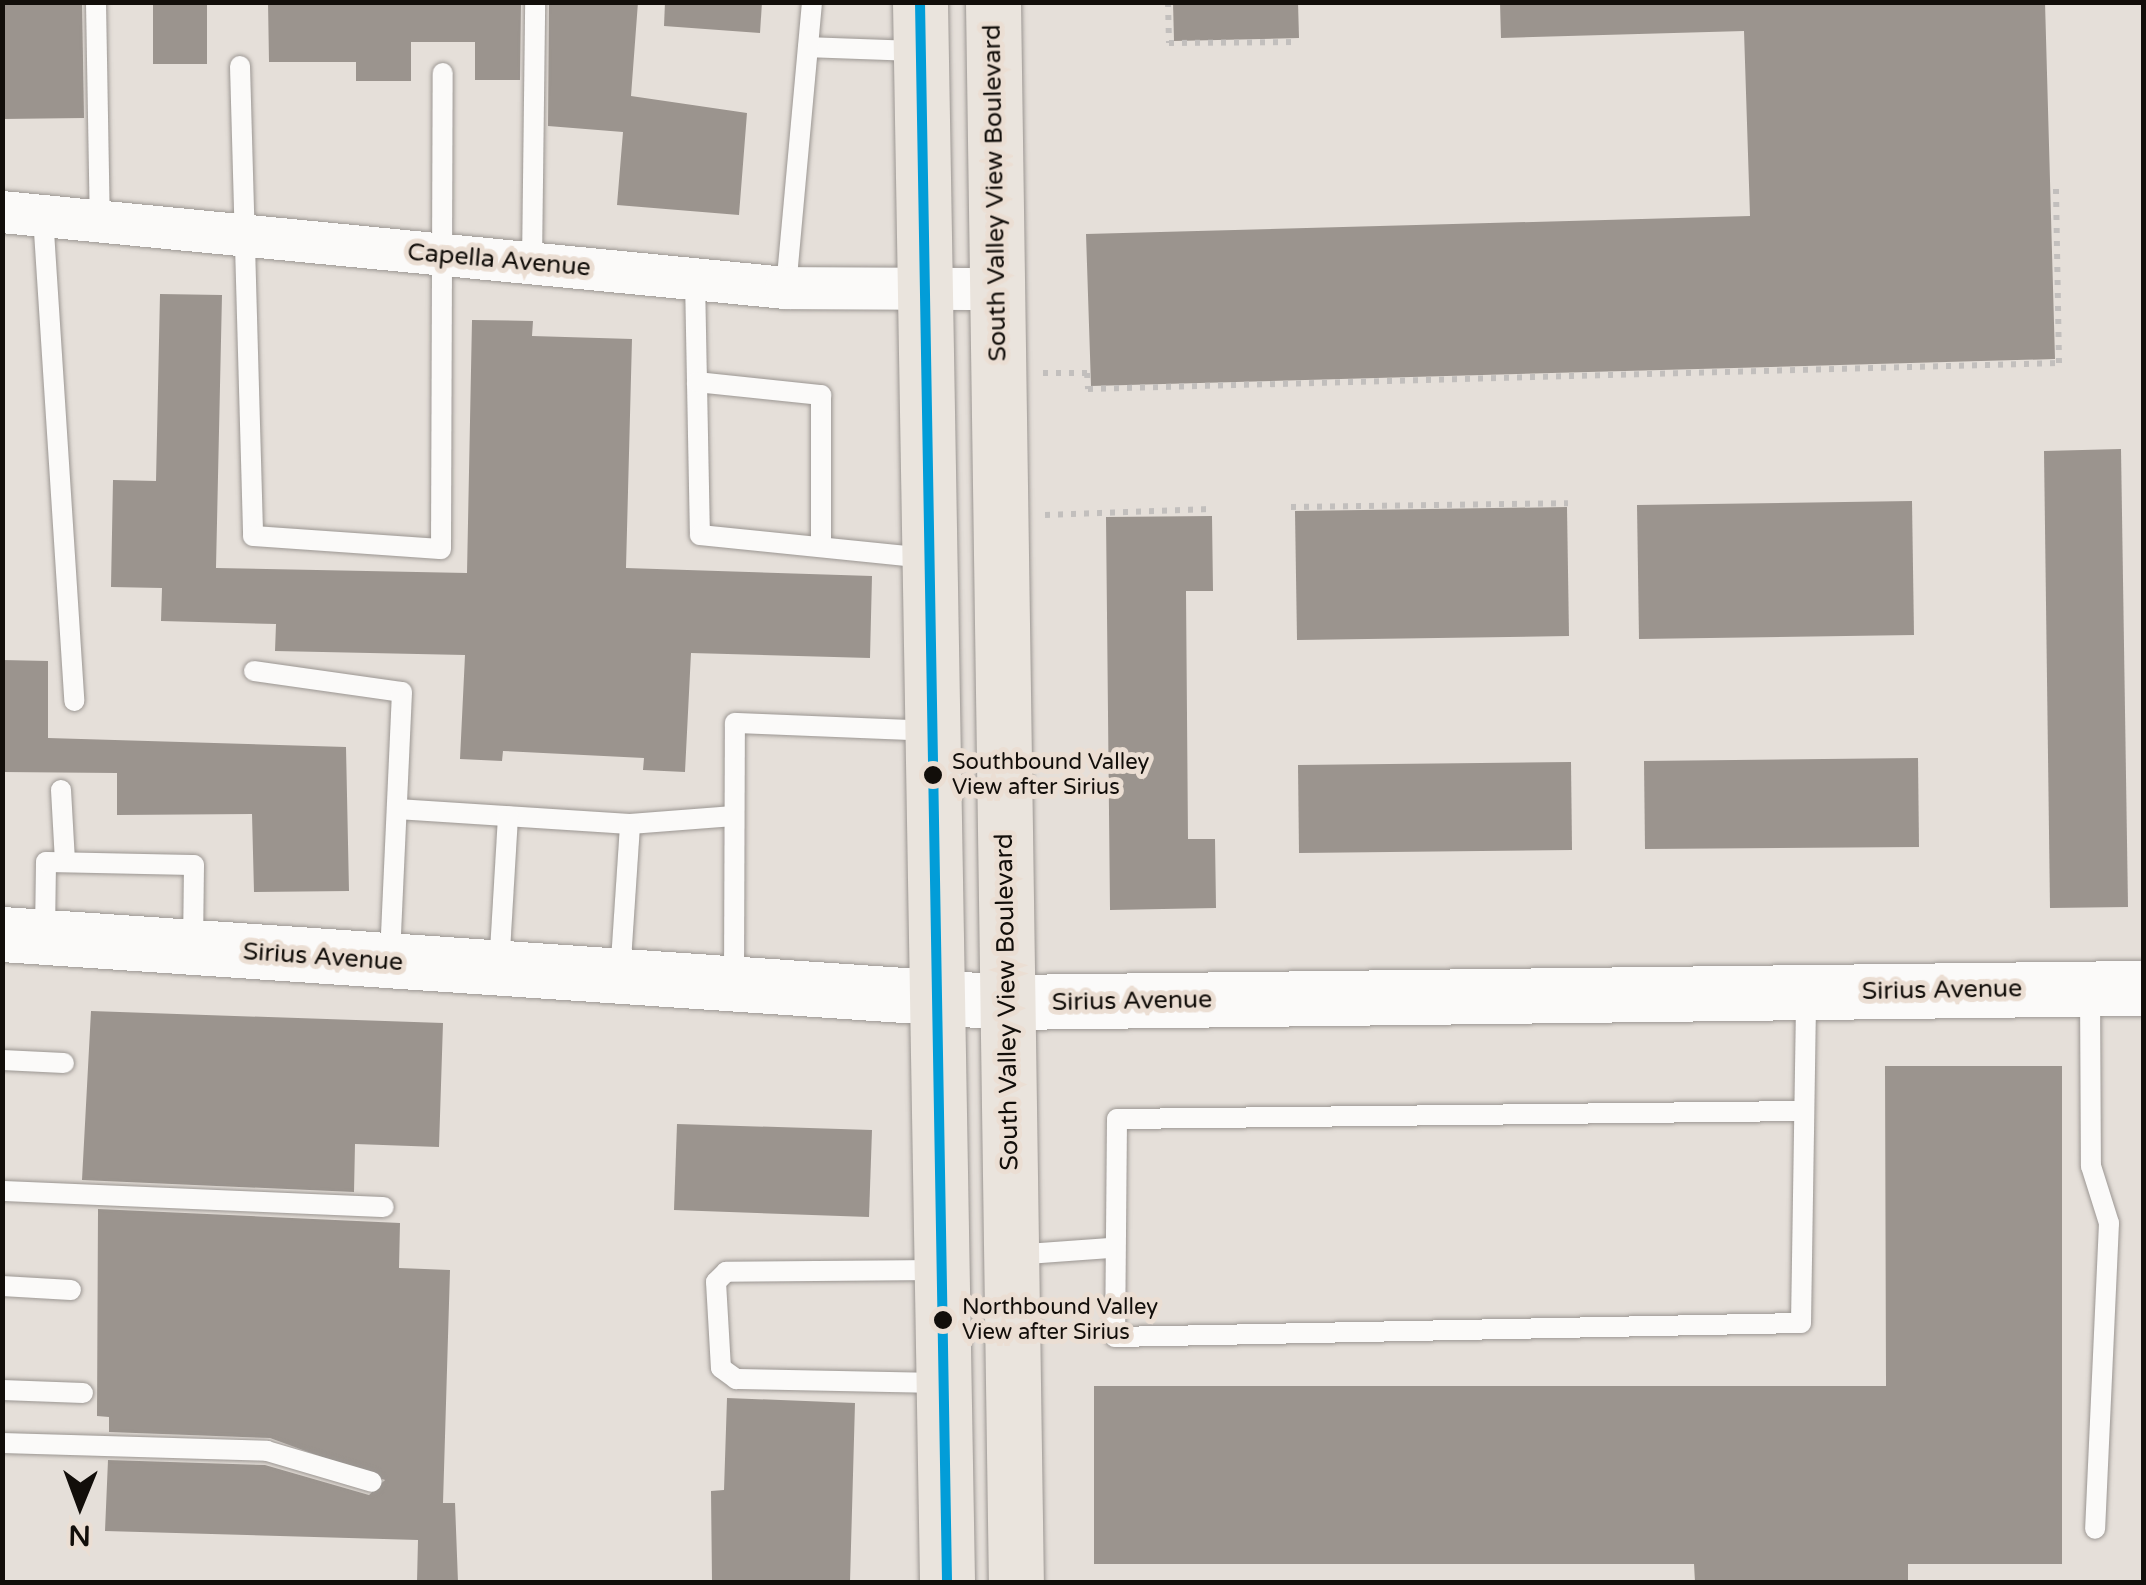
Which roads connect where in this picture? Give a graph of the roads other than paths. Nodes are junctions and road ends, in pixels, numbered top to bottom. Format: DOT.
graph roads {
  1 [pos="96,2"];
  2 [pos="534,2"];
  3 [pos="812,2"];
  4 [pos="992,2"];
  5 [pos="921,27"];
  6 [pos="808,47"];
  7 [pos="240,66"];
  8 [pos="442,72"];
  9 [pos="995,159"];
  10 [pos="924,161"];
  11 [pos="23,214"];
  12 [pos="100,222"];
  13 [pos="248,236"];
  14 [pos="435,254"];
  15 [pos="532,263"];
  16 [pos="695,279"];
  17 [pos="786,288"];
  18 [pos="926,288"];
  19 [pos="996,289"];
  20 [pos="697,382"];
  21 [pos="821,548"];
  22 [pos="931,559"];
  23 [pos="1000,559"];
  24 [pos="254,670"];
  25 [pos="74,701"];
  26 [pos="934,730"];
  27 [pos="61,790"];
  28 [pos="397,808"];
  29 [pos="508,816"];
  30 [pos="734,816"];
  31 [pos="630,824"];
  32 [pos="65,862"];
  33 [pos="24,935"];
  34 [pos="193,948"];
  35 [pos="390,962"];
  36 [pos="499,970"];
  37 [pos="620,978"];
  38 [pos="734,984"];
  39 [pos="2090,988"];
  40 [pos="2144,988"];
  41 [pos="1806,992"];
  42 [pos="938,994"];
  43 [pos="1007,1002"];
  44 [pos="2,1060"];
  45 [pos="64,1063"];
  46 [pos="1803,1111"];
  47 [pos="2,1191"];
  48 [pos="384,1207"];
  49 [pos="1110,1248"];
  50 [pos="1011,1255"];
  51 [pos="942,1270"];
  52 [pos="2,1286"];
  53 [pos="70,1290"];
  54 [pos="944,1383"];
  55 [pos="2,1390"];
  56 [pos="83,1393"];
  57 [pos="2,1443"];
  58 [pos="372,1482"];
  59 [pos="946,1515"];
  60 [pos="2094,1529"];
  61 [pos="947,1582"];
  62 [pos="985,1582"];
  63 [pos="1016,1582"];
  1 -- 12 [label="lane"];
  2 -- 15 [label="lane"];
  3 -- 6 [label="lane"];
  4 -- 9 [label="main road, South Valley View Boulevard"];
  5 -- 6 [label="lane"];
  5 -- 10 [label="main road"];
  6 -- 17 [label="lane"];
  7 -- 13 [label="lane"];
  8 -- 14 [label="lane"];
  9 -- 10 [label="main road"];
  9 -- 19 [label="main road, South Valley View Boulevard"];
  10 -- 18 [label="main road"];
  11 -- 12 [label="street, Capella Avenue"];
  11 -- 25 [label="lane"];
  12 -- 13 [label="street, Capella Avenue"];
  13 -- 14 [label="street, Capella Avenue"];
  13 -- 14 [label="lane"];
  14 -- 15 [label="street, Capella Avenue"];
  15 -- 16 [label="street, Capella Avenue"];
  16 -- 17 [label="street, Capella Avenue"];
  16 -- 20 [label="lane"];
  17 -- 18 [label="street, Capella Avenue"];
  18 -- 19 [label="street, Capella Avenue"];
  18 -- 22 [label="main road"];
  19 -- 23 [label="main road, South Valley View Boulevard"];
  20 -- 21 [label="lane"];
  20 -- 21 [label="lane"];
  21 -- 22 [label="lane"];
  22 -- 23 [label="main road"];
  22 -- 26 [label="main road"];
  23 -- 43 [label="main road, South Valley View Boulevard"];
  24 -- 28 [label="lane"];
  26 -- 30 [label="lane"];
  26 -- 42 [label="main road"];
  27 -- 32 [label="lane"];
  28 -- 29 [label="lane"];
  28 -- 35 [label="lane"];
  29 -- 31 [label="lane"];
  29 -- 36 [label="lane"];
  30 -- 31 [label="lane"];
  30 -- 38 [label="lane"];
  31 -- 37 [label="lane"];
  32 -- 33 [label="lane"];
  32 -- 34 [label="lane"];
  33 -- 34 [label="street, Sirius Avenue"];
  34 -- 35 [label="street, Sirius Avenue"];
  35 -- 36 [label="street, Sirius Avenue"];
  36 -- 37 [label="street, Sirius Avenue"];
  37 -- 38 [label="street, Sirius Avenue"];
  38 -- 42 [label="street, Sirius Avenue"];
  39 -- 40 [label="street, Sirius Avenue"];
  39 -- 41 [label="street, Sirius Avenue"];
  39 -- 60 [label="lane"];
  41 -- 43 [label="street, Sirius Avenue"];
  41 -- 46 [label="lane"];
  42 -- 43 [label="street, Sirius Avenue"];
  42 -- 51 [label="main road"];
  43 -- 50 [label="main road, South Valley View Boulevard"];
  44 -- 45 [label="lane"];
  46 -- 49 [label="lane"];
  46 -- 49 [label="lane"];
  47 -- 48 [label="lane"];
  49 -- 50 [label="lane"];
  50 -- 63 [label="main road, South Valley View Boulevard"];
  51 -- 54 [label="main road"];
  51 -- 54 [label="lane"];
  52 -- 53 [label="lane"];
  54 -- 59 [label="main road"];
  55 -- 56 [label="lane"];
  57 -- 58 [label="lane"];
  59 -- 61 [label="main road"];
  59 -- 62 [label="main road"];
}
